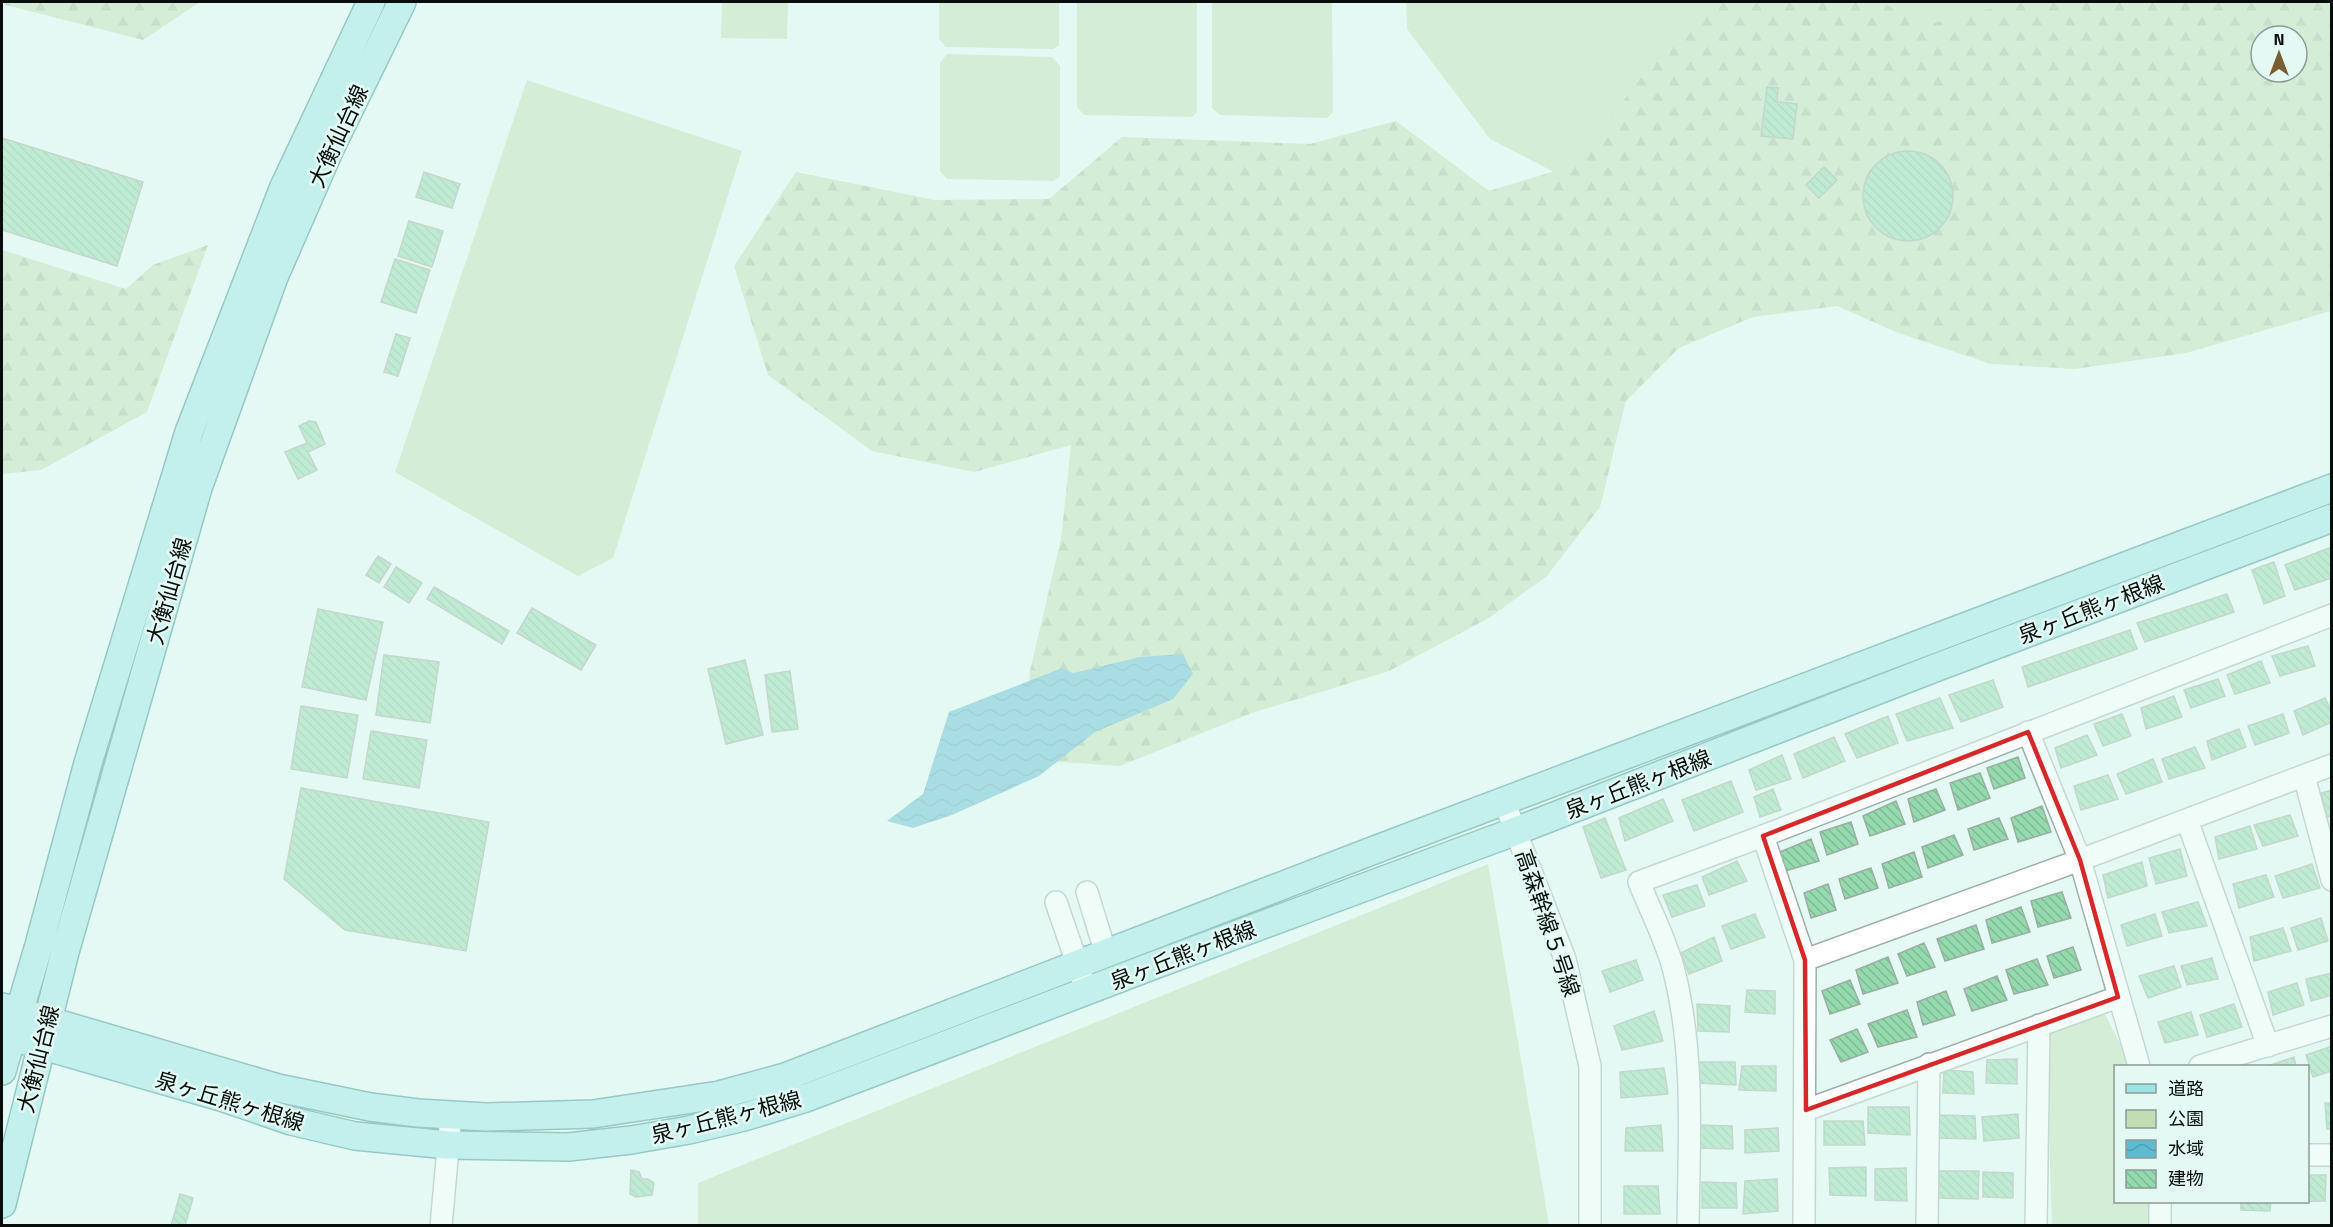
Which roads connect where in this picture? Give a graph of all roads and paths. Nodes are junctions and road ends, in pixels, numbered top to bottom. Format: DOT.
graph roads {
  1 [pos="371,2"];
  2 [pos="402,2"];
  3 [pos="358,25"];
  4 [pos="385,37"];
  5 [pos="2331,488"];
  6 [pos="2331,518"];
  7 [pos="2331,615"];
  8 [pos="2028,732"];
  9 [pos="2331,765"];
  10 [pos="2304,776"];
  11 [pos="1504,801"];
  12 [pos="2187,820"];
  13 [pos="1516,831"];
  14 [pos="1763,836"];
  15 [pos="2080,860"];
  16 [pos="2331,880"];
  17 [pos="1087,892"];
  18 [pos="1056,902"];
  19 [pos="1106,954"];
  20 [pos="1804,960"];
  21 [pos="1076,965"];
  22 [pos="1087,992"];
  23 [pos="2118,997"];
  24 [pos="8,1022"];
  25 [pos="2039,1025"];
  26 [pos="2331,1026"];
  27 [pos="44,1033"];
  28 [pos="2268,1046"];
  29 [pos="1929,1064"];
  30 [pos="2139,1065"];
  31 [pos="2203,1065"];
  32 [pos="2,1071"];
  33 [pos="1806,1110"];
  34 [pos="451,1116"];
  35 [pos="448,1145"];
  36 [pos="2309,1155"];
  37 [pos="2331,1155"];
  38 [pos="2160,1203"];
  39 [pos="2,1204"];
  40 [pos="441,1226"];
  41 [pos="1590,1226"];
  42 [pos="1688,1226"];
  43 [pos="1804,1226"];
  44 [pos="1927,1226"];
  45 [pos="2036,1226"];
  46 [pos="2160,1226"];
  1 -- 3 [label="main road, 大衡仙台線"];
  2 -- 4 [label="main road, 大衡仙台線"];
  3 -- 4 [label="street"];
  3 -- 24 [label="main road, 大衡仙台線"];
  4 -- 27 [label="main road, 大衡仙台線"];
  5 -- 11 [label="main road, 泉ヶ丘熊ヶ根線"];
  6 -- 13 [label="main road, 泉ヶ丘熊ヶ根線"];
  7 -- 8 [label="street"];
  8 -- 14 [label="street"];
  8 -- 15 [label="street"];
  9 -- 10 [label="street"];
  10 -- 12 [label="street"];
  10 -- 16 [label="street"];
  11 -- 13 [label="street, 高森幹線５号線"];
  11 -- 19 [label="main road, 泉ヶ丘熊ヶ根線"];
  12 -- 15 [label="street"];
  12 -- 28 [label="street"];
  13 -- 22 [label="main road, 泉ヶ丘熊ヶ根線"];
  13 -- 41 [label="street, 高森幹線５号線"];
  14 -- 20 [label="street"];
  14 -- 42 [label="street"];
  15 -- 20 [label="street"];
  15 -- 23 [label="street"];
  17 -- 19 [label="street"];
  18 -- 21 [label="street"];
  19 -- 21 [label="main road, 泉ヶ丘熊ヶ根線"];
  20 -- 33 [label="street"];
  21 -- 22 [label="street"];
  21 -- 34 [label="main road, 泉ヶ丘熊ヶ根線"];
  22 -- 35 [label="main road, 泉ヶ丘熊ヶ根線"];
  23 -- 25 [label="street"];
  23 -- 30 [label="street"];
  24 -- 27 [label="main road, 泉ヶ丘熊ヶ根線"];
  24 -- 32 [label="main road, 大衡仙台線"];
  25 -- 29 [label="street"];
  25 -- 45 [label="street"];
  26 -- 28 [label="street"];
  27 -- 34 [label="main road, 泉ヶ丘熊ヶ根線"];
  27 -- 35 [label="main road, 泉ヶ丘熊ヶ根線"];
  27 -- 39 [label="main road, 大衡仙台線"];
  28 -- 31 [label="street"];
  29 -- 33 [label="street"];
  29 -- 44 [label="street"];
  33 -- 43 [label="street"];
  34 -- 35 [label="street"];
  35 -- 40 [label="street"];
  36 -- 37 [label="street"];
  38 -- 46 [label="street"];
}
